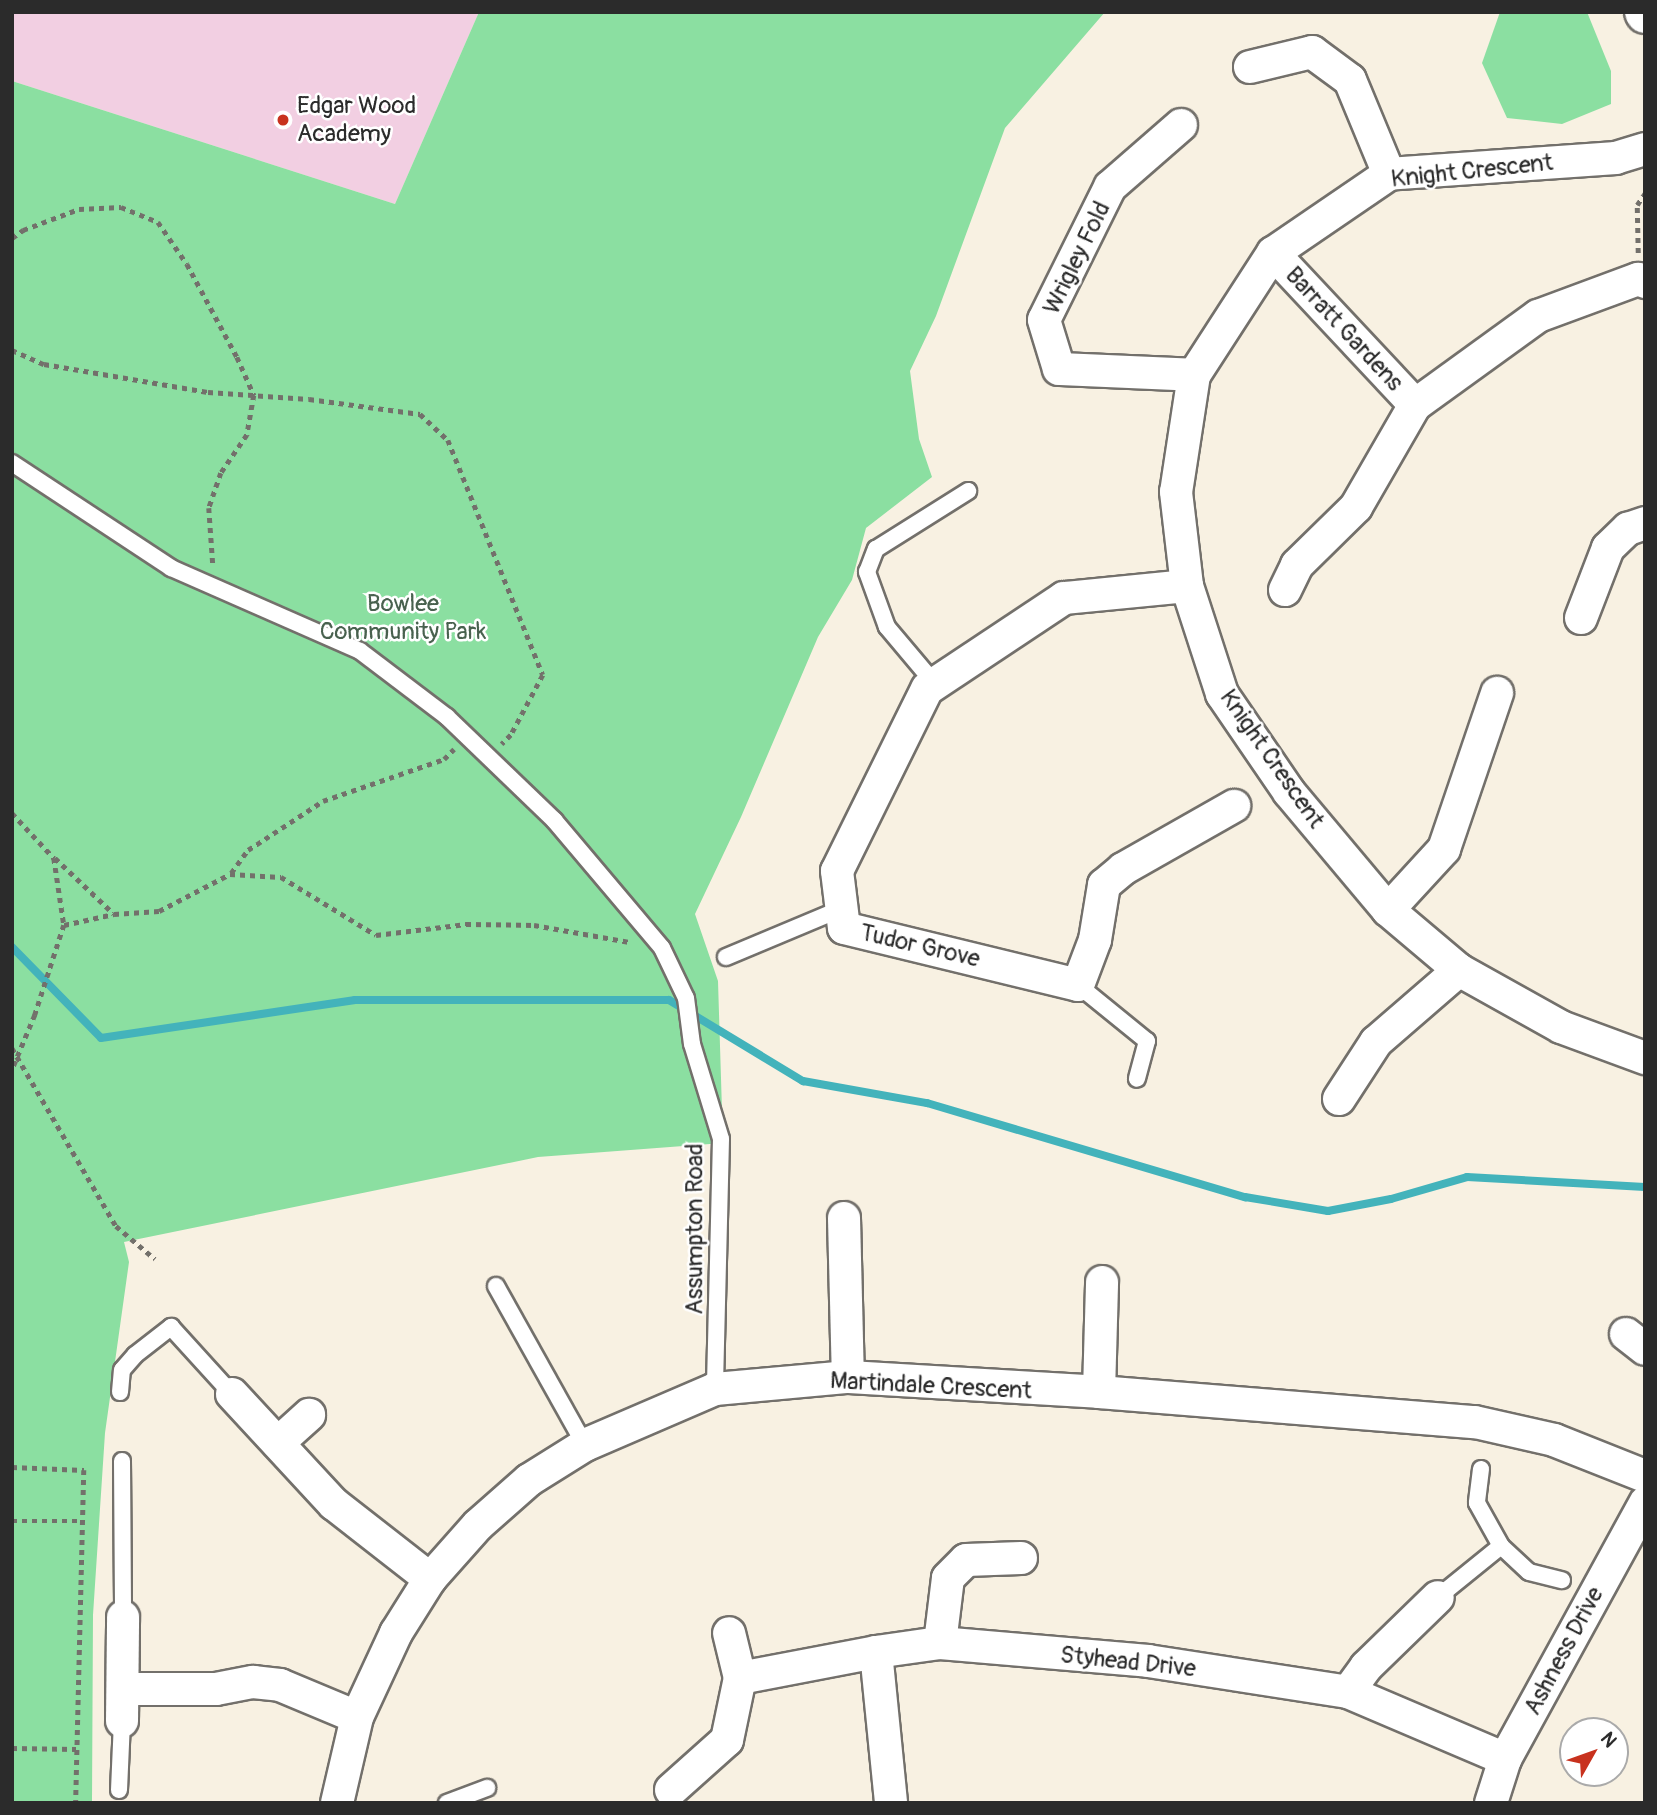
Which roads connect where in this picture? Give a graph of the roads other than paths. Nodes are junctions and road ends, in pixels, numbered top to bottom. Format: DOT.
graph roads {
  1 [pos="1250,67"];
  2 [pos="1181,125"];
  3 [pos="1645,149"];
  4 [pos="1389,174"];
  5 [pos="1273,253"];
  6 [pos="1642,280"];
  7 [pos="1194,375"];
  8 [pos="1415,405"];
  9 [pos="12,463"];
  10 [pos="968,491"];
  11 [pos="1645,523"];
  12 [pos="1187,586"];
  13 [pos="1285,590"];
  14 [pos="1581,618"];
  15 [pos="934,684"];
  16 [pos="1497,693"];
  17 [pos="1234,806"];
  18 [pos="841,909"];
  19 [pos="1388,910"];
  20 [pos="726,957"];
  21 [pos="1459,970"];
  22 [pos="1078,985"];
  23 [pos="1643,1049"];
  24 [pos="1137,1079"];
  25 [pos="1339,1099"];
  26 [pos="844,1218"];
  27 [pos="1102,1282"];
  28 [pos="496,1286"];
  29 [pos="848,1377"];
  30 [pos="715,1389"];
  31 [pos="120,1392"];
  32 [pos="1099,1392"];
  33 [pos="232,1394"];
  34 [pos="309,1415"];
  35 [pos="278,1443"];
  36 [pos="585,1445"];
  37 [pos="122,1461"];
  38 [pos="1481,1469"];
  39 [pos="1645,1476"];
  40 [pos="1645,1503"];
  41 [pos="1501,1546"];
  42 [pos="1021,1558"];
  43 [pos="430,1579"];
  44 [pos="1562,1580"];
  45 [pos="1438,1597"];
  46 [pos="123,1617"];
  47 [pos="729,1633"];
  48 [pos="940,1643"];
  49 [pos="876,1652"];
  50 [pos="740,1678"];
  51 [pos="124,1689"];
  52 [pos="1348,1692"];
  53 [pos="357,1717"];
  54 [pos="122,1721"];
  55 [pos="1505,1759"];
  56 [pos="486,1788"];
  57 [pos="119,1790"];
  58 [pos="671,1790"];
  59 [pos="337,1803"];
  60 [pos="447,1803"];
  61 [pos="891,1803"];
  62 [pos="1491,1803"];
  1 -- 4 [label="street"];
  2 -- 7 [label="street, Wrigley Fold"];
  3 -- 4 [label="street, Knight Crescent"];
  4 -- 5 [label="street, Knight Crescent"];
  5 -- 7 [label="street, Knight Crescent"];
  5 -- 8 [label="street, Barratt Gardens"];
  6 -- 8 [label="street, Barratt Gardens"];
  7 -- 12 [label="street, Knight Crescent"];
  8 -- 13 [label="street, Barratt Gardens"];
  9 -- 30 [label="lane, Assumpton Road"];
  10 -- 15 [label="lane"];
  11 -- 14 [label="street"];
  12 -- 15 [label="street, Tudor Grove"];
  12 -- 19 [label="street, Knight Crescent"];
  15 -- 18 [label="street, Tudor Grove"];
  16 -- 19 [label="street"];
  17 -- 22 [label="street"];
  18 -- 20 [label="lane"];
  18 -- 22 [label="street, Tudor Grove"];
  19 -- 21 [label="street, Knight Crescent"];
  21 -- 23 [label="street, Knight Crescent"];
  21 -- 25 [label="street"];
  22 -- 24 [label="lane"];
  26 -- 29 [label="street"];
  27 -- 32 [label="street"];
  28 -- 36 [label="lane"];
  29 -- 30 [label="street, Martindale Crescent"];
  29 -- 32 [label="street, Martindale Crescent"];
  30 -- 36 [label="street, Martindale Crescent"];
  31 -- 33 [label="lane"];
  32 -- 39 [label="street, Martindale Crescent"];
  33 -- 35 [label="street"];
  34 -- 35 [label="street"];
  35 -- 43 [label="street"];
  36 -- 43 [label="street, Martindale Crescent"];
  37 -- 46 [label="lane"];
  38 -- 41 [label="lane"];
  40 -- 55 [label="street, Ashness Drive"];
  41 -- 44 [label="lane"];
  41 -- 45 [label="lane"];
  42 -- 48 [label="street"];
  43 -- 53 [label="street, Martindale Crescent"];
  45 -- 52 [label="street"];
  46 -- 51 [label="street"];
  47 -- 50 [label="street"];
  48 -- 49 [label="street, Styhead Drive"];
  48 -- 52 [label="street, Styhead Drive"];
  49 -- 50 [label="street, Styhead Drive"];
  49 -- 61 [label="street"];
  50 -- 58 [label="street"];
  51 -- 53 [label="street"];
  51 -- 54 [label="street"];
  52 -- 55 [label="street, Styhead Drive"];
  53 -- 59 [label="street, Martindale Crescent"];
  54 -- 57 [label="lane"];
  55 -- 62 [label="street, Ashness Drive"];
  56 -- 60 [label="lane"];
}
